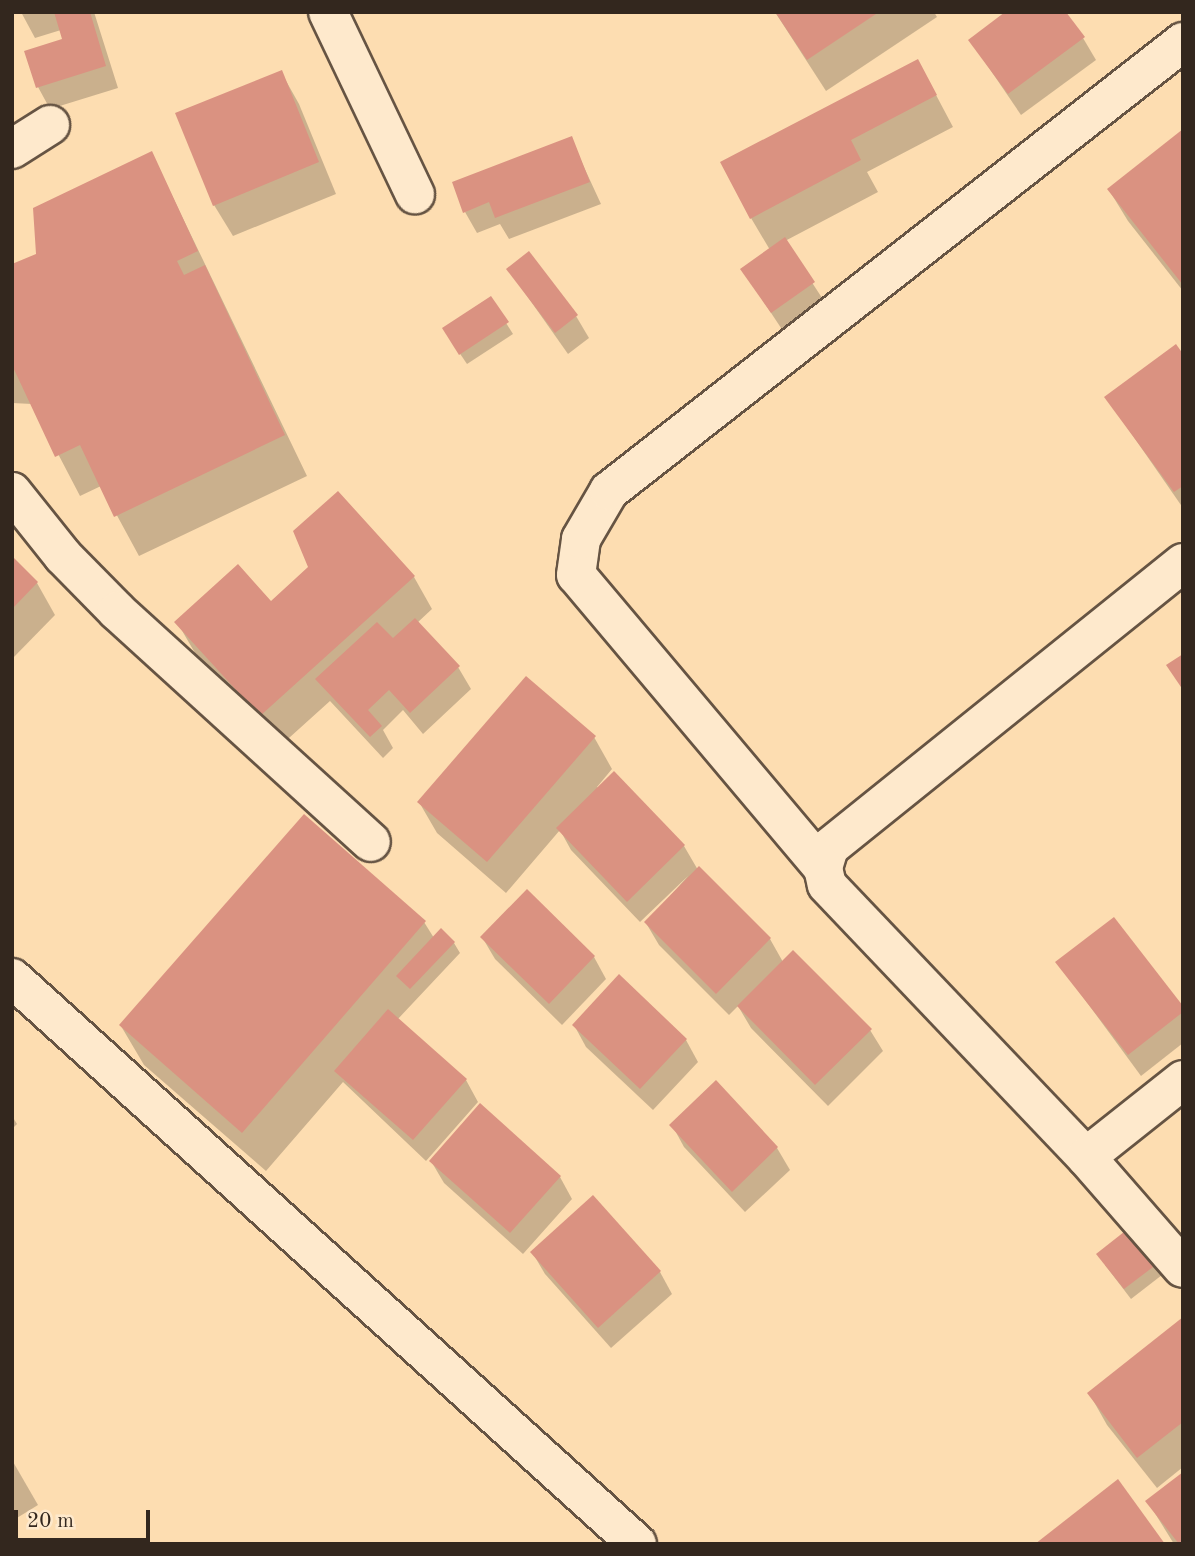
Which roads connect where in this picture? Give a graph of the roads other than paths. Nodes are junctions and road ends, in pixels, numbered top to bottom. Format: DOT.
graph roads {
  1 [pos="328,12"];
  2 [pos="1183,42"];
  3 [pos="50,125"];
  4 [pos="12,149"];
  5 [pos="415,194"];
  6 [pos="12,492"];
  7 [pos="1183,563"];
  8 [pos="371,842"];
  9 [pos="823,869"];
  10 [pos="12,978"];
  11 [pos="1183,1080"];
  12 [pos="1086,1157"];
  13 [pos="1183,1269"];
  14 [pos="637,1544"];
  1 -- 5 [label="street"];
  2 -- 9 [label="street"];
  3 -- 4 [label="street"];
  6 -- 8 [label="street"];
  7 -- 9 [label="street"];
  9 -- 12 [label="street"];
  10 -- 14 [label="street"];
  11 -- 12 [label="street"];
  12 -- 13 [label="street"];
}
